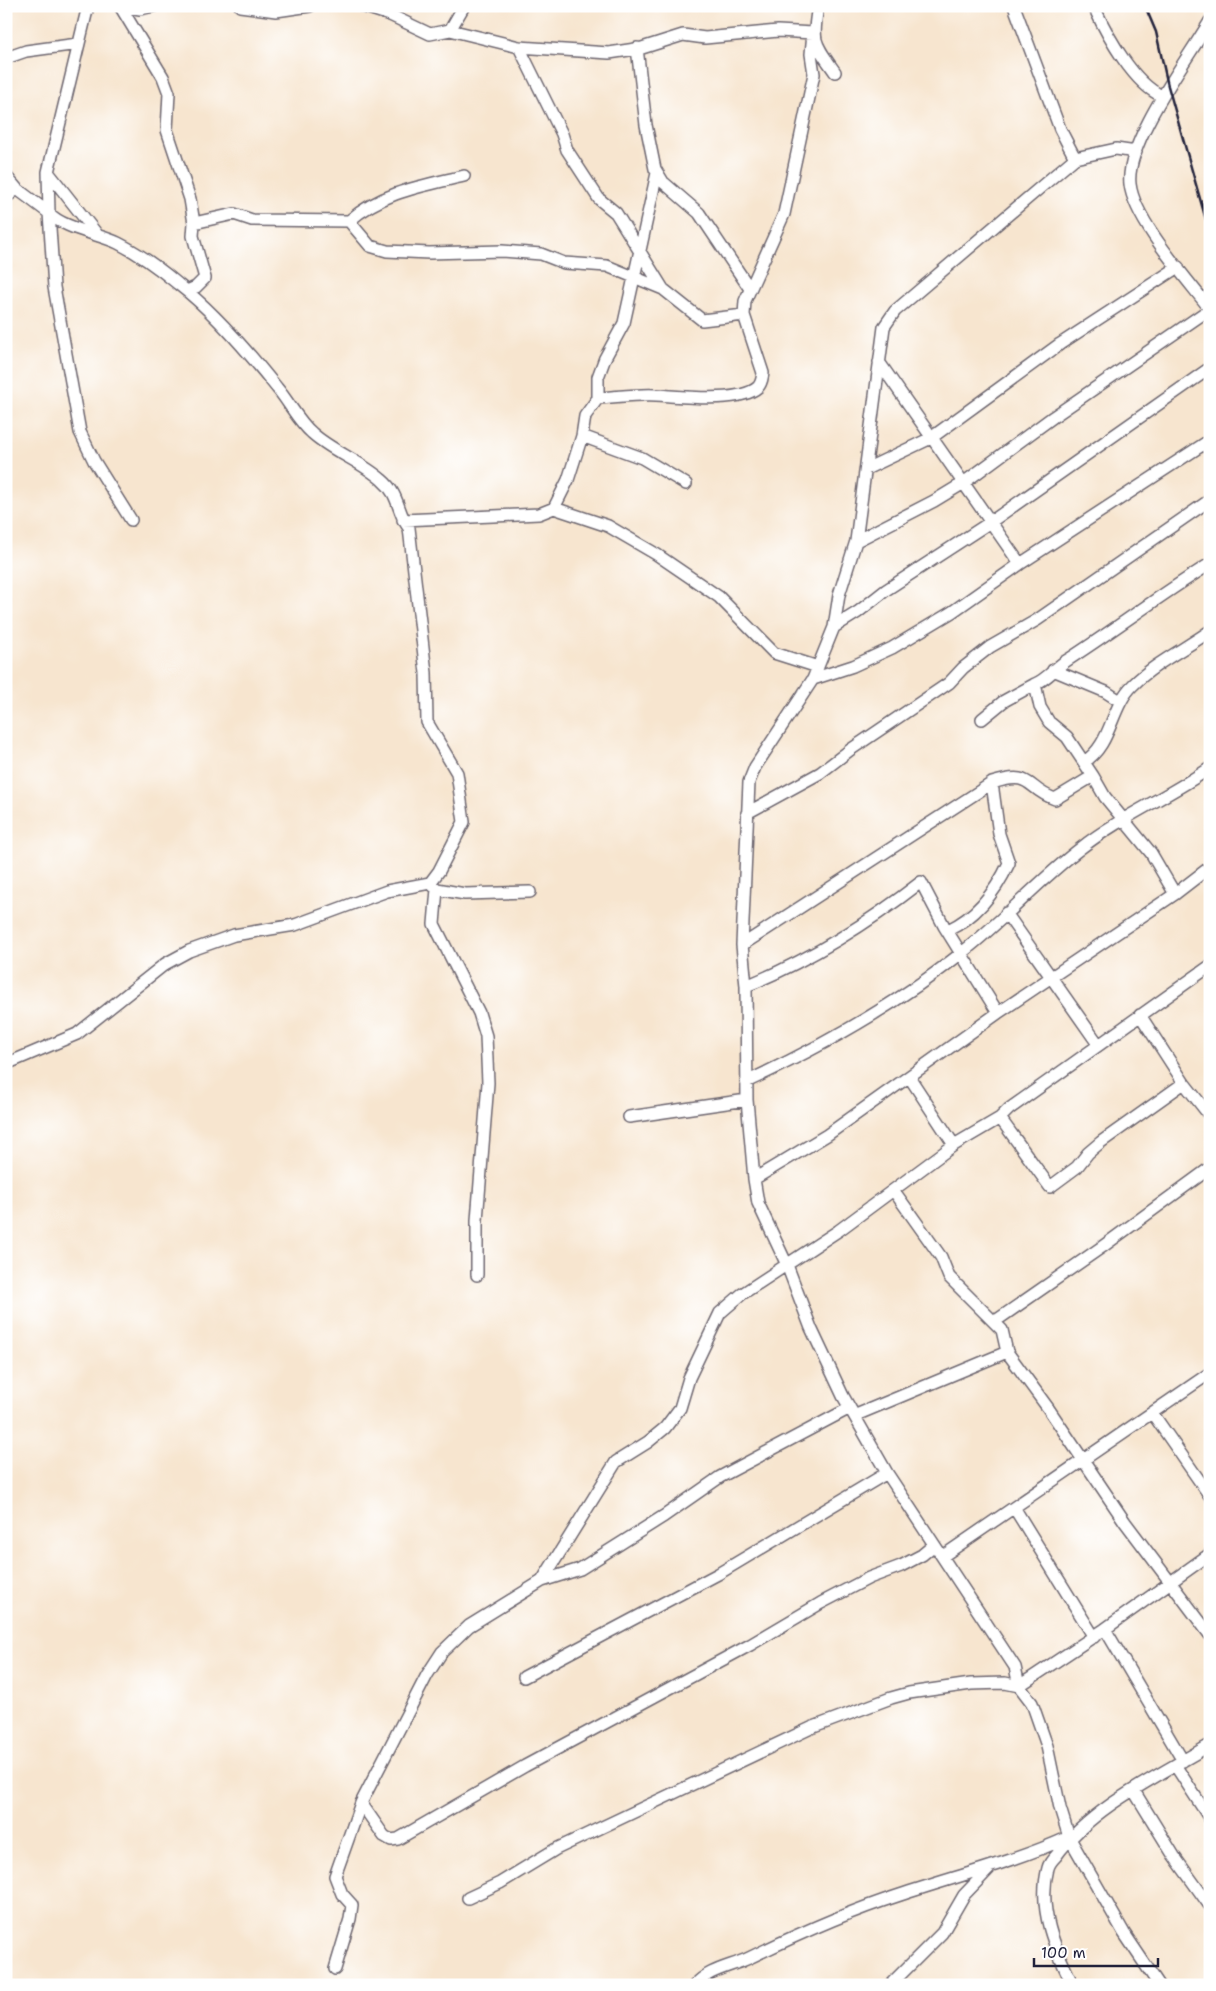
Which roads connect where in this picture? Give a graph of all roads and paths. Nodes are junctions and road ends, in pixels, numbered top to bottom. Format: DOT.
graph roads {
  1 [pos="88,6"];
  2 [pos="122,6"];
  3 [pos="154,6"];
  4 [pos="240,6"];
  5 [pos="310,6"];
  6 [pos="362,6"];
  7 [pos="464,6"];
  8 [pos="818,6"];
  9 [pos="1014,6"];
  10 [pos="1095,9"];
  11 [pos="1210,21"];
  12 [pos="450,30"];
  13 [pos="813,32"];
  14 [pos="78,44"];
  15 [pos="518,47"];
  16 [pos="637,48"];
  17 [pos="6,58"];
  18 [pos="835,72"];
  19 [pos="1162,96"];
  20 [pos="1136,152"];
  21 [pos="1075,158"];
  22 [pos="48,172"];
  23 [pos="657,173"];
  24 [pos="6,176"];
  25 [pos="464,176"];
  26 [pos="17,189"];
  27 [pos="6,198"];
  28 [pos="49,213"];
  29 [pos="349,221"];
  30 [pos="194,223"];
  31 [pos="96,233"];
  32 [pos="641,253"];
  33 [pos="1178,267"];
  34 [pos="636,277"];
  35 [pos="663,289"];
  36 [pos="750,289"];
  37 [pos="187,291"];
  38 [pos="1210,309"];
  39 [pos="744,315"];
  40 [pos="879,362"];
  41 [pos="1210,368"];
  42 [pos="598,398"];
  43 [pos="582,436"];
  44 [pos="931,438"];
  45 [pos="1210,440"];
  46 [pos="866,469"];
  47 [pos="686,484"];
  48 [pos="962,484"];
  49 [pos="1210,500"];
  50 [pos="554,508"];
  51 [pos="131,520"];
  52 [pos="403,520"];
  53 [pos="992,521"];
  54 [pos="856,541"];
  55 [pos="1020,564"];
  56 [pos="1210,564"];
  57 [pos="834,627"];
  58 [pos="1210,631"];
  59 [pos="818,667"];
  60 [pos="1053,670"];
  61 [pos="813,679"];
  62 [pos="1035,684"];
  63 [pos="1120,701"];
  64 [pos="982,720"];
  65 [pos="1084,762"];
  66 [pos="1210,768"];
  67 [pos="1093,776"];
  68 [pos="992,783"];
  69 [pos="747,812"];
  70 [pos="1124,821"];
  71 [pos="1210,867"];
  72 [pos="434,886"];
  73 [pos="530,892"];
  74 [pos="1175,894"];
  75 [pos="1006,913"];
  76 [pos="948,930"];
  77 [pos="742,945"];
  78 [pos="962,953"];
  79 [pos="1210,966"];
  80 [pos="1052,978"];
  81 [pos="746,986"];
  82 [pos="998,1013"];
  83 [pos="1140,1016"];
  84 [pos="1098,1044"];
  85 [pos="6,1064"];
  86 [pos="910,1078"];
  87 [pos="746,1082"];
  88 [pos="1184,1083"];
  89 [pos="747,1100"];
  90 [pos="1210,1116"];
  91 [pos="629,1117"];
  92 [pos="1000,1118"];
  93 [pos="954,1145"];
  94 [pos="1210,1168"];
  95 [pos="754,1179"];
  96 [pos="894,1191"];
  97 [pos="786,1265"];
  98 [pos="477,1275"];
  99 [pos="994,1322"];
  100 [pos="1007,1352"];
  101 [pos="1210,1373"];
  102 [pos="853,1412"];
  103 [pos="1153,1414"];
  104 [pos="1084,1461"];
  105 [pos="887,1473"];
  106 [pos="1208,1491"];
  107 [pos="1015,1509"];
  108 [pos="934,1545"];
  109 [pos="1210,1554"];
  110 [pos="943,1556"];
  111 [pos="542,1581"];
  112 [pos="1170,1582"];
  113 [pos="1105,1629"];
  114 [pos="1210,1635"];
  115 [pos="1094,1638"];
  116 [pos="524,1677"];
  117 [pos="1019,1686"];
  118 [pos="1210,1745"];
  119 [pos="1179,1763"];
  120 [pos="1134,1791"];
  121 [pos="361,1804"];
  122 [pos="1210,1819"];
  123 [pos="1069,1837"];
  124 [pos="991,1867"];
  125 [pos="468,1898"];
  126 [pos="1210,1906"];
  127 [pos="335,1969"];
  128 [pos="695,1985"];
  129 [pos="890,1985"];
  130 [pos="1073,1985"];
  131 [pos="1159,1985"];
  1 -- 14 [label="street"];
  2 -- 3 [label="street"];
  2 -- 30 [label="street"];
  4 -- 5 [label="street"];
  6 -- 12 [label="street"];
  7 -- 12 [label="street"];
  8 -- 13 [label="street"];
  9 -- 21 [label="street"];
  10 -- 19 [label="street"];
  11 -- 19 [label="street"];
  12 -- 15 [label="street"];
  13 -- 16 [label="street"];
  13 -- 18 [label="street"];
  13 -- 36 [label="street"];
  14 -- 17 [label="street"];
  14 -- 22 [label="street"];
  15 -- 16 [label="street"];
  15 -- 32 [label="street"];
  16 -- 23 [label="street"];
  19 -- 20 [label="street"];
  20 -- 21 [label="street"];
  20 -- 33 [label="street"];
  21 -- 40 [label="street"];
  22 -- 28 [label="street"];
  22 -- 31 [label="street"];
  23 -- 32 [label="street"];
  23 -- 36 [label="street"];
  24 -- 26 [label="street"];
  25 -- 29 [label="street"];
  26 -- 27 [label="street"];
  26 -- 28 [label="street"];
  28 -- 31 [label="street"];
  28 -- 51 [label="street"];
  29 -- 30 [label="street"];
  29 -- 34 [label="street"];
  30 -- 37 [label="street"];
  31 -- 37 [label="street"];
  32 -- 34 [label="street"];
  32 -- 35 [label="street"];
  33 -- 38 [label="street"];
  33 -- 44 [label="street"];
  34 -- 35 [label="street"];
  34 -- 42 [label="street"];
  35 -- 39 [label="street"];
  36 -- 39 [label="street"];
  37 -- 52 [label="street"];
  38 -- 48 [label="street"];
  39 -- 42 [label="street"];
  40 -- 44 [label="street"];
  40 -- 46 [label="street"];
  41 -- 53 [label="street"];
  42 -- 43 [label="street"];
  43 -- 47 [label="street"];
  43 -- 50 [label="street"];
  44 -- 46 [label="street"];
  44 -- 48 [label="street"];
  45 -- 55 [label="street"];
  46 -- 54 [label="street"];
  48 -- 53 [label="street"];
  48 -- 54 [label="street"];
  49 -- 69 [label="street"];
  50 -- 52 [label="street"];
  50 -- 59 [label="street"];
  52 -- 72 [label="street"];
  53 -- 55 [label="street"];
  53 -- 57 [label="street"];
  54 -- 57 [label="street"];
  55 -- 61 [label="street"];
  56 -- 60 [label="street"];
  57 -- 59 [label="street"];
  58 -- 63 [label="street"];
  59 -- 61 [label="street"];
  60 -- 62 [label="street"];
  60 -- 63 [label="street"];
  61 -- 69 [label="street"];
  62 -- 64 [label="street"];
  62 -- 65 [label="street"];
  63 -- 65 [label="street"];
  65 -- 67 [label="street"];
  66 -- 70 [label="street"];
  67 -- 68 [label="street"];
  67 -- 70 [label="street"];
  68 -- 76 [label="street"];
  68 -- 77 [label="street"];
  69 -- 77 [label="street"];
  70 -- 74 [label="street"];
  70 -- 75 [label="street"];
  71 -- 74 [label="street"];
  72 -- 73 [label="street"];
  72 -- 85 [label="street"];
  72 -- 98 [label="street"];
  74 -- 80 [label="street"];
  75 -- 78 [label="street"];
  75 -- 80 [label="street"];
  76 -- 78 [label="street"];
  76 -- 81 [label="street"];
  77 -- 81 [label="street"];
  78 -- 82 [label="street"];
  78 -- 87 [label="street"];
  79 -- 83 [label="street"];
  80 -- 82 [label="street"];
  80 -- 84 [label="street"];
  81 -- 87 [label="street"];
  82 -- 86 [label="street"];
  83 -- 84 [label="street"];
  83 -- 88 [label="street"];
  84 -- 92 [label="street"];
  86 -- 93 [label="street"];
  86 -- 95 [label="street"];
  87 -- 89 [label="street"];
  88 -- 90 [label="street"];
  88 -- 92 [label="street"];
  89 -- 91 [label="street"];
  89 -- 95 [label="street"];
  92 -- 93 [label="street"];
  93 -- 96 [label="street"];
  94 -- 99 [label="street"];
  95 -- 97 [label="street"];
  96 -- 97 [label="street"];
  96 -- 99 [label="street"];
  97 -- 102 [label="street"];
  97 -- 111 [label="street"];
  99 -- 100 [label="street"];
  100 -- 102 [label="street"];
  100 -- 104 [label="street"];
  101 -- 103 [label="street"];
  102 -- 105 [label="street"];
  102 -- 111 [label="street"];
  103 -- 104 [label="street"];
  103 -- 106 [label="street"];
  104 -- 107 [label="street"];
  104 -- 112 [label="street"];
  105 -- 108 [label="street"];
  105 -- 116 [label="street"];
  107 -- 110 [label="street"];
  107 -- 115 [label="street"];
  108 -- 110 [label="street"];
  108 -- 121 [label="street"];
  109 -- 112 [label="street"];
  110 -- 117 [label="street"];
  111 -- 121 [label="street"];
  112 -- 113 [label="street"];
  112 -- 114 [label="street"];
  113 -- 115 [label="street"];
  113 -- 119 [label="street"];
  115 -- 117 [label="street"];
  117 -- 123 [label="street"];
  117 -- 125 [label="street"];
  118 -- 119 [label="street"];
  119 -- 120 [label="street"];
  119 -- 122 [label="street"];
  120 -- 123 [label="street"];
  120 -- 126 [label="street"];
  121 -- 127 [label="street"];
  123 -- 124 [label="street"];
  123 -- 130 [label="street"];
  123 -- 131 [label="street"];
  124 -- 128 [label="street"];
  124 -- 129 [label="street"];
}
